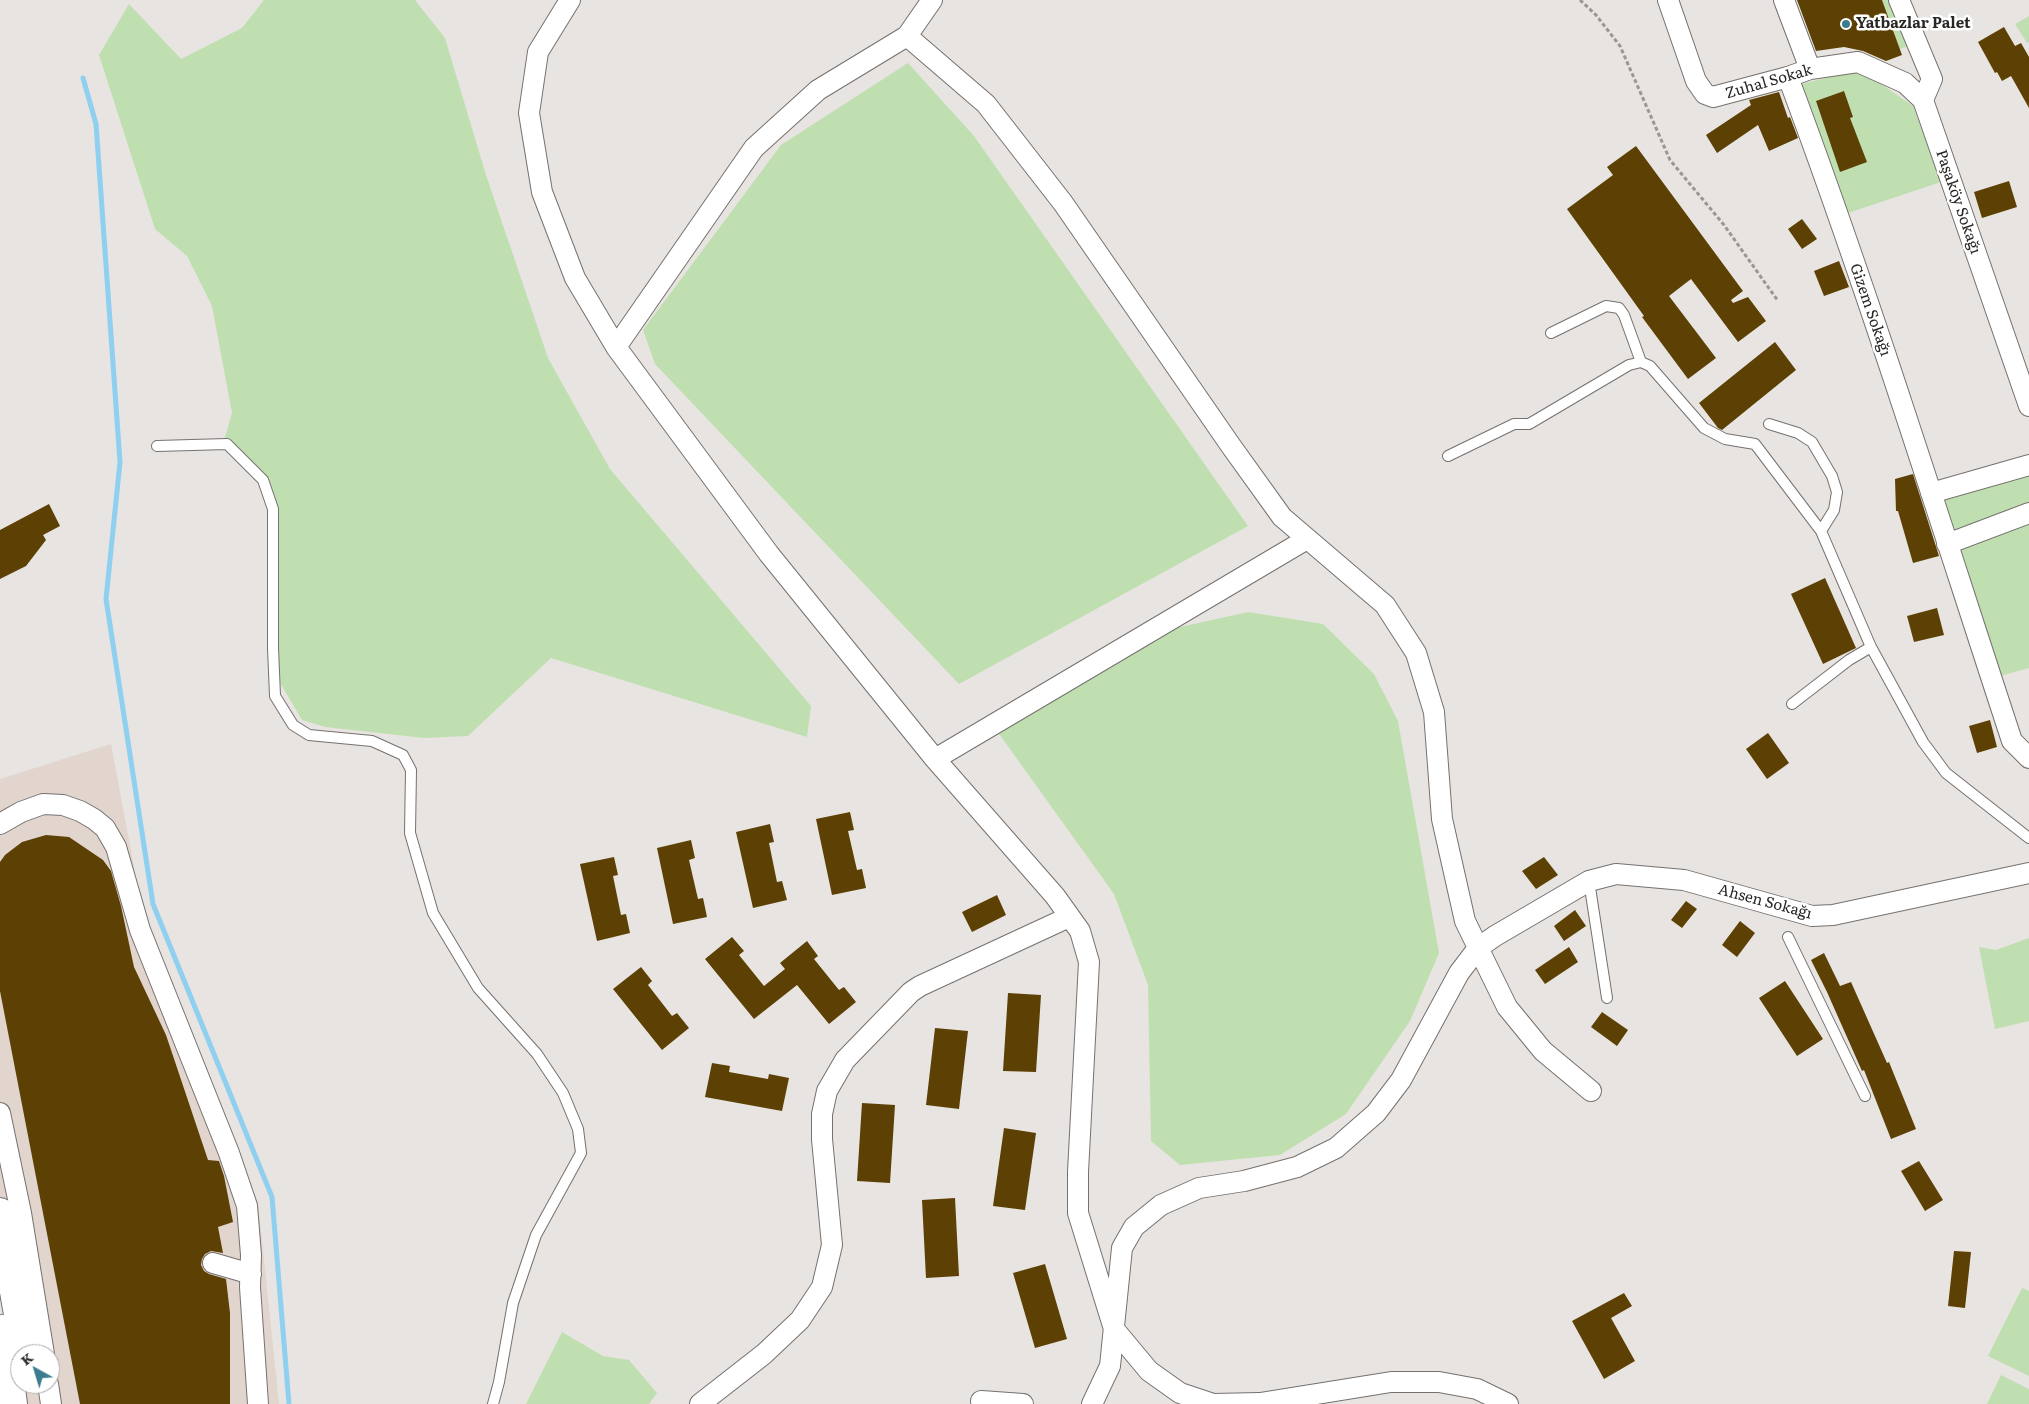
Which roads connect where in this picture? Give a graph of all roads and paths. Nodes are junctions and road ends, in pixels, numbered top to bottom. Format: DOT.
graph roads {
  1 [pos="570,0"];
  2 [pos="932,0"];
  3 [pos="1580,0"];
  4 [pos="1668,0"];
  5 [pos="1784,0"];
  6 [pos="1899,0"];
  7 [pos="906,36"];
  8 [pos="1810,69"];
  9 [pos="1788,77"];
  10 [pos="1923,100"];
  11 [pos="1778,301"];
  12 [pos="1551,333"];
  13 [pos="616,347"];
  14 [pos="1641,362"];
  15 [pos="2029,406"];
  16 [pos="1769,424"];
  17 [pos="157,446"];
  18 [pos="1448,456"];
  19 [pos="2029,465"];
  20 [pos="1931,493"];
  21 [pos="2029,513"];
  22 [pos="1821,531"];
  23 [pos="1307,539"];
  24 [pos="1947,544"];
  25 [pos="1871,647"];
  26 [pos="1792,704"];
  27 [pos="2029,758"];
  28 [pos="935,759"];
  29 [pos="0,824"];
  30 [pos="2029,838"];
  31 [pos="2029,873"];
  32 [pos="1589,881"];
  33 [pos="1070,917"];
  34 [pos="1788,937"];
  35 [pos="1478,948"];
  36 [pos="1607,998"];
  37 [pos="1591,1092"];
  38 [pos="1865,1096"];
  39 [pos="0,1113"];
  40 [pos="0,1212"];
  41 [pos="213,1263"];
  42 [pos="251,1274"];
  43 [pos="0,1312"];
  44 [pos="1114,1329"];
  45 [pos="23,1344"];
  46 [pos="42,1344"];
  47 [pos="982,1401"];
  48 [pos="13,1404"];
  49 [pos="258,1404"];
  50 [pos="493,1404"];
  51 [pos="700,1404"];
  52 [pos="1023,1404"];
  53 [pos="1092,1404"];
  54 [pos="1260,1404"];
  55 [pos="1508,1404"];
  1 -- 13 [label="street"];
  2 -- 7 [label="street"];
  3 -- 11 [label="path"];
  4 -- 9 [label="street, Zuhal Sokak"];
  5 -- 8 [label="street"];
  6 -- 10 [label="street"];
  7 -- 13 [label="street"];
  7 -- 23 [label="street"];
  8 -- 9 [label="street, Zuhal Sokak"];
  8 -- 10 [label="street, Zuhal Sokak"];
  9 -- 20 [label="street, Gizem Sokağı"];
  10 -- 15 [label="street, Paşaköy Sokağı"];
  12 -- 14 [label="lane"];
  13 -- 28 [label="street"];
  14 -- 18 [label="lane"];
  14 -- 22 [label="lane"];
  16 -- 22 [label="lane"];
  17 -- 50 [label="lane"];
  19 -- 20 [label="street"];
  20 -- 24 [label="street, Gizem Sokağı"];
  21 -- 24 [label="street"];
  22 -- 25 [label="lane"];
  23 -- 28 [label="street"];
  23 -- 35 [label="street"];
  24 -- 27 [label="street, Gizem Sokağı"];
  25 -- 26 [label="lane"];
  25 -- 30 [label="lane"];
  28 -- 33 [label="street"];
  29 -- 42 [label="street"];
  31 -- 32 [label="street, Ahsen Sokağı"];
  32 -- 35 [label="street, Ahsen Sokağı"];
  32 -- 36 [label="lane"];
  33 -- 44 [label="street"];
  33 -- 51 [label="street"];
  34 -- 38 [label="lane"];
  35 -- 37 [label="street"];
  35 -- 44 [label="street"];
  39 -- 46 [label="street"];
  40 -- 45 [label="highway"];
  41 -- 42 [label="street"];
  42 -- 49 [label="street"];
  43 -- 48 [label="highway"];
  44 -- 53 [label="street"];
  44 -- 54 [label="street"];
  47 -- 52 [label="street"];
  54 -- 55 [label="street"];
}
